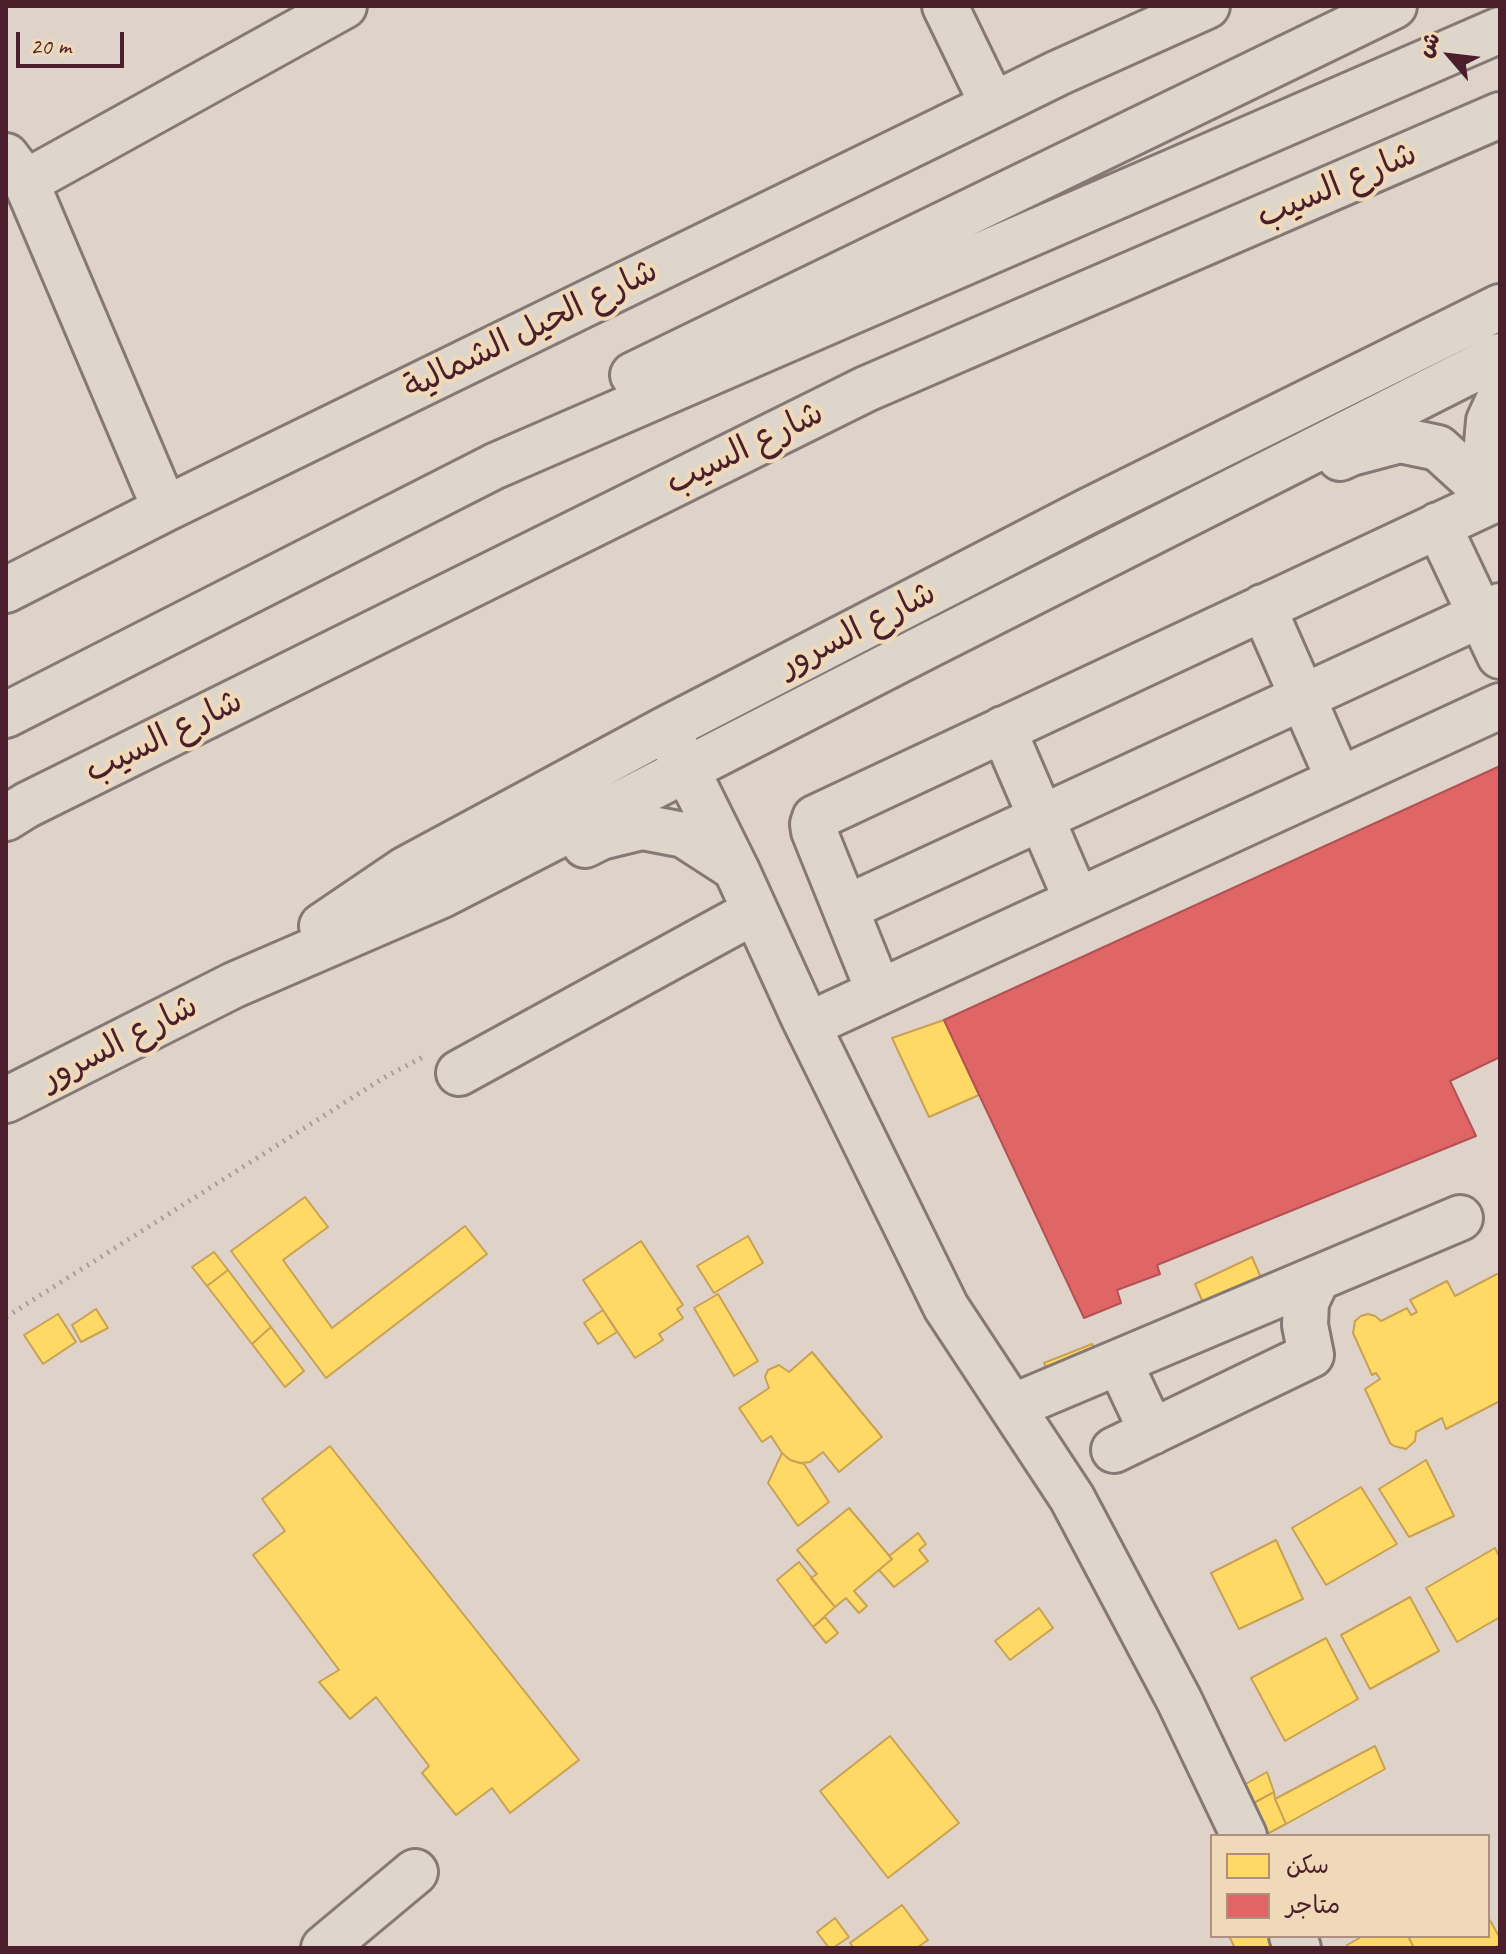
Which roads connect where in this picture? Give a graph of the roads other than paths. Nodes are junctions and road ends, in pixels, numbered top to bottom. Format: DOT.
graph roads {
  1 [pos="344,6"];
  2 [pos="945,6"];
  3 [pos="1166,6"];
  4 [pos="1207,6"];
  5 [pos="1394,6"];
  6 [pos="1500,30"];
  7 [pos="1058,73"];
  8 [pos="993,105"];
  9 [pos="1500,115"];
  10 [pos="16,169"];
  11 [pos="1500,307"];
  12 [pos="1418,347"];
  13 [pos="1500,356"];
  14 [pos="1438,386"];
  15 [pos="1500,397"];
  16 [pos="495,466"];
  17 [pos="1490,506"];
  18 [pos="165,509"];
  19 [pos="1438,525"];
  20 [pos="6,590"];
  21 [pos="1263,607"];
  22 [pos="1490,610"];
  23 [pos="927,646"];
  24 [pos="1500,656"];
  25 [pos="1301,698"];
  26 [pos="1500,706"];
  27 [pos="6,715"];
  28 [pos="666,729"];
  29 [pos="1003,729"];
  30 [pos="686,769"];
  31 [pos="1339,780"];
  32 [pos="6,818"];
  33 [pos="1041,818"];
  34 [pos="736,869"];
  35 [pos="442,895"];
  36 [pos="1077,901"];
  37 [pos="846,908"];
  38 [pos="755,911"];
  39 [pos="234,985"];
  40 [pos="879,992"];
  41 [pos="808,1025"];
  42 [pos="459,1073"];
  43 [pos="6,1100"];
  44 [pos="1460,1218"];
  45 [pos="1317,1279"];
  46 [pos="1119,1362"];
  47 [pos="1012,1407"];
  48 [pos="1243,1834"];
  49 [pos="415,1872"];
  50 [pos="324,1948"];
  1 -- 10 [label="main road"];
  2 -- 8 [label="main road"];
  3 -- 7 [label="main road, شارع الحيل الشمالية"];
  4 -- 7 [label="main road, شارع الحيل الشمالية"];
  5 -- 16 [label="main road"];
  6 -- 16 [label="main road"];
  7 -- 8 [label="main road, شارع الحيل الشمالية"];
  8 -- 18 [label="main road, شارع الحيل الشمالية"];
  9 -- 32 [label="main road, شارع السيب"];
  10 -- 18 [label="main road"];
  11 -- 12 [label="main road, شارع السرور"];
  12 -- 14 [label="main road"];
  12 -- 28 [label="main road, شارع السرور"];
  13 -- 14 [label="main road, شارع السرور"];
  14 -- 17 [label="main road"];
  14 -- 23 [label="main road, شارع السرور"];
  15 -- 17 [label="main road"];
  16 -- 27 [label="main road"];
  17 -- 19 [label="main road"];
  17 -- 23 [label="main road"];
  18 -- 20 [label="main road, شارع الحيل الشمالية"];
  19 -- 21 [label="main road"];
  19 -- 22 [label="main road"];
  21 -- 25 [label="main road"];
  21 -- 29 [label="main road"];
  22 -- 24 [label="main road"];
  22 -- 25 [label="main road"];
  23 -- 30 [label="main road, شارع السرور"];
  25 -- 31 [label="main road"];
  25 -- 33 [label="main road"];
  26 -- 31 [label="main road"];
  28 -- 30 [label="main road"];
  28 -- 39 [label="main road, شارع السرور"];
  29 -- 33 [label="main road"];
  29 -- 37 [label="main road"];
  30 -- 34 [label="main road"];
  30 -- 35 [label="main road, شارع السرور"];
  31 -- 36 [label="main road"];
  33 -- 36 [label="main road"];
  33 -- 37 [label="main road"];
  34 -- 35 [label="main road"];
  34 -- 38 [label="main road"];
  35 -- 39 [label="main road, شارع السرور"];
  36 -- 40 [label="main road"];
  37 -- 40 [label="main road"];
  38 -- 41 [label="main road"];
  38 -- 42 [label="main road"];
  39 -- 43 [label="main road, شارع السرور"];
  40 -- 41 [label="main road"];
  41 -- 47 [label="main road"];
  44 -- 45 [label="main road"];
  45 -- 46 [label="main road"];
  45 -- 46 [label="main road"];
  46 -- 47 [label="main road"];
  47 -- 48 [label="main road"];
  49 -- 50 [label="main road"];
}
